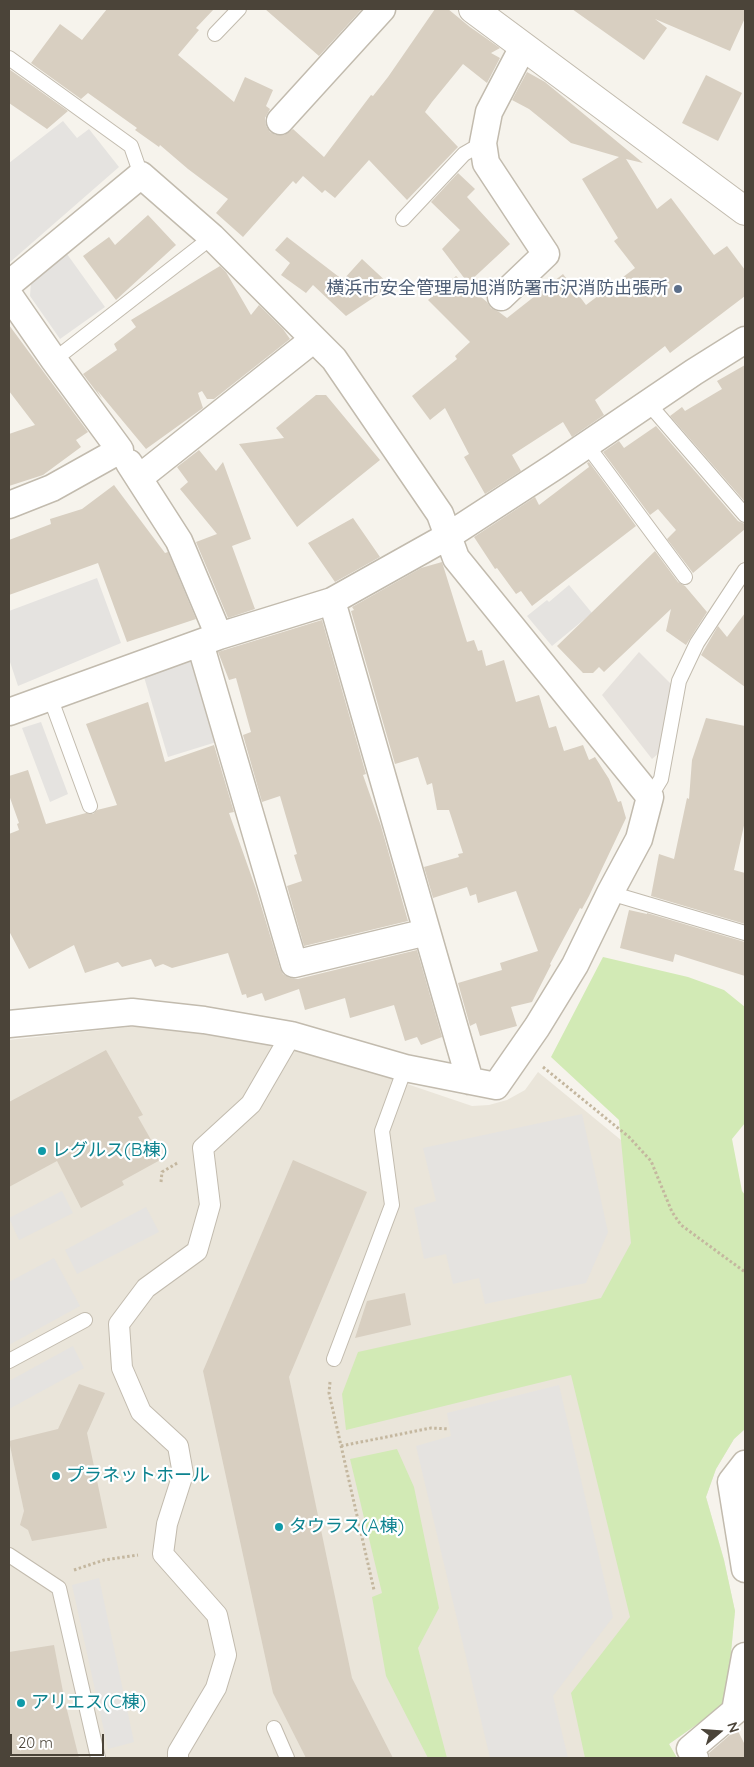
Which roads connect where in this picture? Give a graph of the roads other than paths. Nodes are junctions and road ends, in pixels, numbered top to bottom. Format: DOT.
graph roads {
  1 [pos="239,9"];
  2 [pos="382,9"];
  3 [pos="473,9"];
  4 [pos="215,34"];
  5 [pos="523,47"];
  6 [pos="9,58"];
  7 [pos="280,122"];
  8 [pos="483,143"];
  9 [pos="141,175"];
  10 [pos="745,211"];
  11 [pos="403,219"];
  12 [pos="212,238"];
  13 [pos="9,284"];
  14 [pos="9,295"];
  15 [pos="502,297"];
  16 [pos="314,339"];
  17 [pos="745,340"];
  18 [pos="54,360"];
  19 [pos="648,403"];
  20 [pos="587,445"];
  21 [pos="120,450"];
  22 [pos="139,478"];
  23 [pos="9,505"];
  24 [pos="745,516"];
  25 [pos="448,536"];
  26 [pos="745,570"];
  27 [pos="685,578"];
  28 [pos="332,601"];
  29 [pos="210,640"];
  30 [pos="50,697"];
  31 [pos="9,712"];
  32 [pos="650,797"];
  33 [pos="90,806"];
  34 [pos="610,893"];
  35 [pos="427,932"];
  36 [pos="745,933"];
  37 [pos="9,1024"];
  38 [pos="291,1035"];
  39 [pos="405,1068"];
  40 [pos="470,1081"];
  41 [pos="84,1320"];
  42 [pos="334,1359"];
  43 [pos="9,1361"];
  44 [pos="745,1464"];
  45 [pos="741,1521"];
  46 [pos="9,1555"];
  47 [pos="745,1569"];
  48 [pos="745,1656"];
  49 [pos="274,1728"];
  50 [pos="98,1758"];
  51 [pos="178,1758"];
  52 [pos="287,1758"];
  53 [pos="695,1758"];
  1 -- 4 [label="lane"];
  2 -- 7 [label="street"];
  3 -- 5 [label="street"];
  5 -- 8 [label="street"];
  5 -- 10 [label="street"];
  6 -- 9 [label="lane"];
  8 -- 11 [label="lane"];
  8 -- 15 [label="street"];
  9 -- 12 [label="street"];
  9 -- 13 [label="street"];
  12 -- 16 [label="street"];
  12 -- 18 [label="lane"];
  14 -- 18 [label="street"];
  16 -- 22 [label="street"];
  16 -- 25 [label="street"];
  17 -- 19 [label="street"];
  18 -- 21 [label="street"];
  19 -- 20 [label="street"];
  19 -- 24 [label="lane"];
  20 -- 25 [label="street"];
  20 -- 27 [label="lane"];
  21 -- 22 [label="street"];
  21 -- 23 [label="street"];
  22 -- 29 [label="street"];
  25 -- 28 [label="street"];
  25 -- 32 [label="street"];
  26 -- 32 [label="lane"];
  28 -- 29 [label="street"];
  28 -- 35 [label="street"];
  29 -- 30 [label="street"];
  29 -- 35 [label="street"];
  30 -- 31 [label="street"];
  30 -- 33 [label="lane"];
  32 -- 34 [label="street"];
  34 -- 36 [label="lane"];
  34 -- 40 [label="street"];
  35 -- 40 [label="street"];
  37 -- 38 [label="street"];
  38 -- 39 [label="street"];
  38 -- 51 [label="street"];
  39 -- 40 [label="street"];
  39 -- 42 [label="lane"];
  41 -- 43 [label="lane"];
  44 -- 45 [label="street"];
  45 -- 47 [label="street"];
  46 -- 50 [label="lane"];
  48 -- 53 [label="street"];
  49 -- 52 [label="lane"];
}
